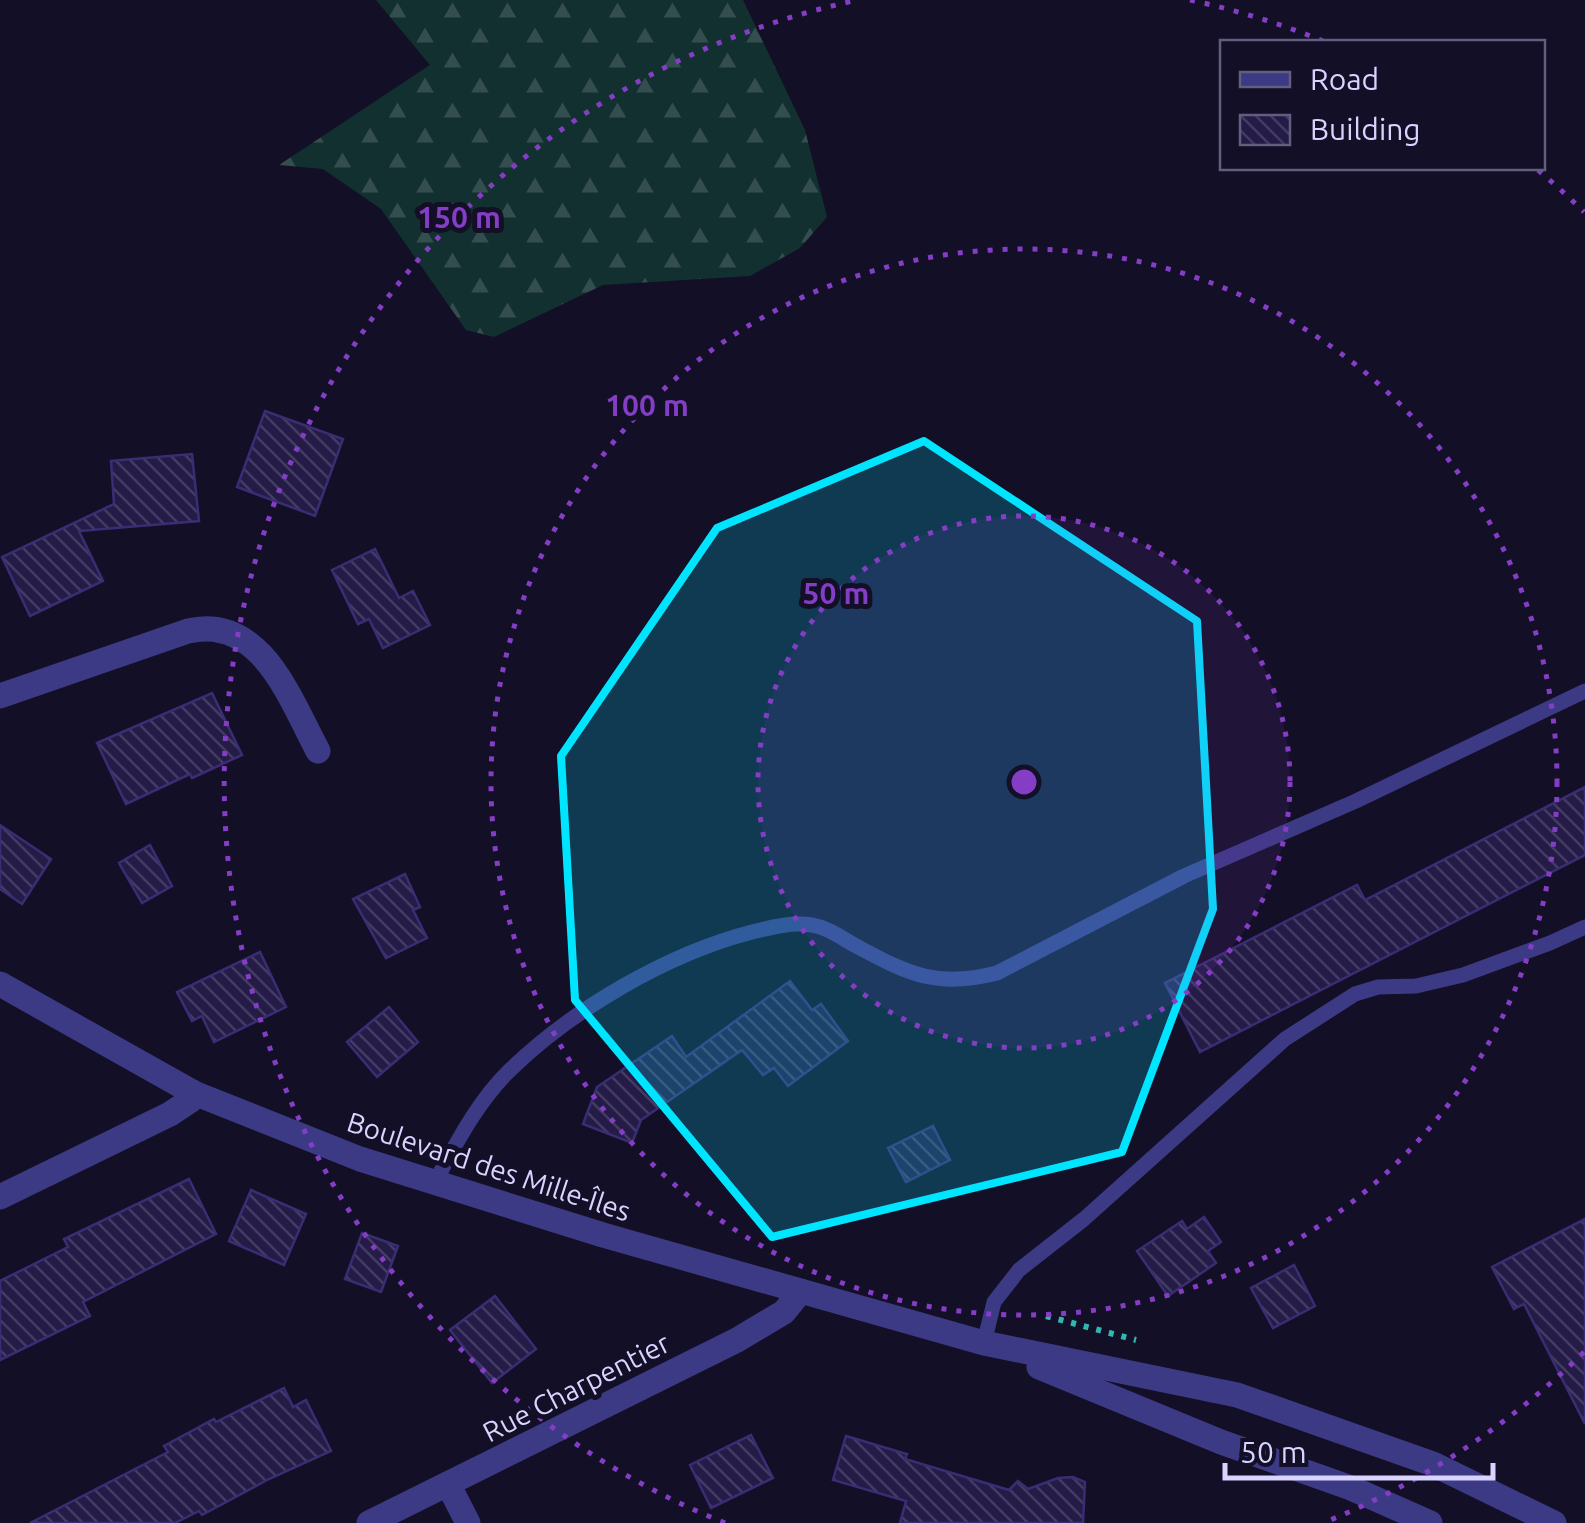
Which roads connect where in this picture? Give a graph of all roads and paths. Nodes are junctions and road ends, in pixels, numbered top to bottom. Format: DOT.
graph roads {
  1 [pos="1585,691"];
  2 [pos="0,696"];
  3 [pos="318,751"];
  4 [pos="1585,927"];
  5 [pos="0,984"];
  6 [pos="194,1093"];
  7 [pos="434,1184"];
  8 [pos="0,1198"];
  9 [pos="801,1292"];
  10 [pos="984,1343"];
  11 [pos="448,1484"];
  12 [pos="369,1523"];
  13 [pos="468,1523"];
  14 [pos="1430,1523"];
  15 [pos="1554,1523"];
  1 -- 7 [label="lane"];
  2 -- 3 [label="street"];
  4 -- 10 [label="lane"];
  5 -- 6 [label="street, Boulevard des Mille-Îles"];
  6 -- 7 [label="street, Boulevard des Mille-Îles"];
  6 -- 8 [label="street"];
  7 -- 9 [label="street, Boulevard des Mille-Îles"];
  9 -- 10 [label="street, Boulevard des Mille-Îles"];
  9 -- 11 [label="street, Rue Charpentier"];
  10 -- 14 [label="street, Boulevard des Mille-Îles"];
  10 -- 15 [label="street, Boulevard des Mille-Îles"];
  11 -- 12 [label="street, Rue Charpentier"];
  11 -- 13 [label="street"];
}
